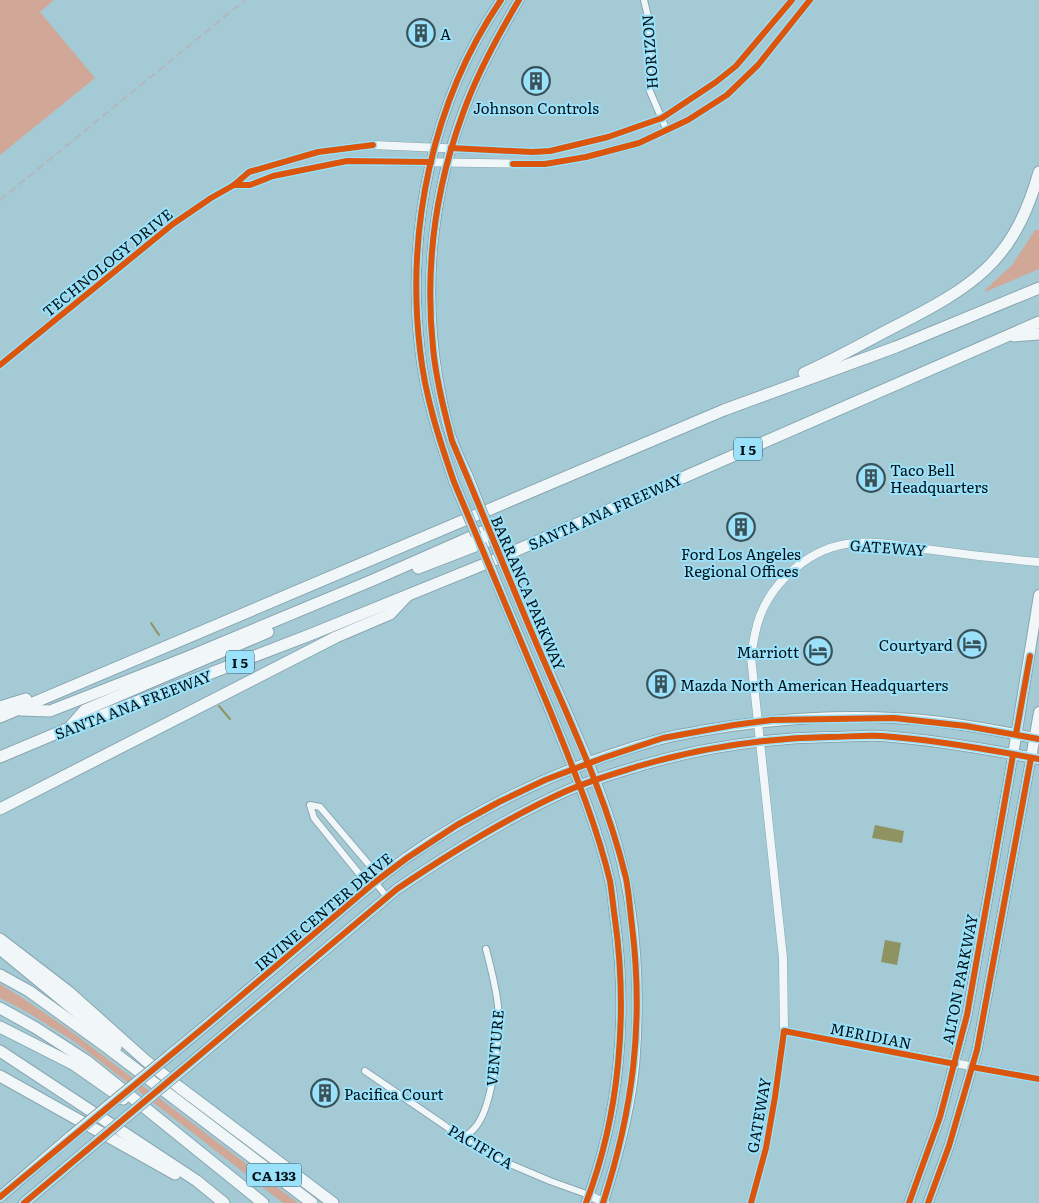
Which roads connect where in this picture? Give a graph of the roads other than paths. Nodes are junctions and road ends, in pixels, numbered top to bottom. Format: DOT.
graph roads {
  1 [pos="501,0"];
  2 [pos="519,0"];
  3 [pos="644,0"];
  4 [pos="792,0"];
  5 [pos="810,0"];
  6 [pos="662,118"];
  7 [pos="667,131"];
  8 [pos="435,147"];
  9 [pos="451,148"];
  10 [pos="431,162"];
  11 [pos="448,163"];
  12 [pos="1039,172"];
  13 [pos="234,185"];
  14 [pos="1039,280"];
  15 [pos="1039,288"];
  16 [pos="1039,322"];
  17 [pos="1039,334"];
  18 [pos="1004,337"];
  19 [pos="893,348"];
  20 [pos="0,365"];
  21 [pos="724,410"];
  22 [pos="491,534"];
  23 [pos="479,539"];
  24 [pos="1039,562"];
  25 [pos="374,582"];
  26 [pos="410,593"];
  27 [pos="1039,595"];
  28 [pos="45,698"];
  29 [pos="0,708"];
  30 [pos="17,710"];
  31 [pos="1039,712"];
  32 [pos="0,717"];
  33 [pos="758,722"];
  34 [pos="69,728"];
  35 [pos="1016,734"];
  36 [pos="1037,738"];
  37 [pos="760,740"];
  38 [pos="1013,755"];
  39 [pos="0,757"];
  40 [pos="1035,758"];
  41 [pos="588,763"];
  42 [pos="573,768"];
  43 [pos="594,780"];
  44 [pos="580,786"];
  45 [pos="0,809"];
  46 [pos="375,882"];
  47 [pos="387,897"];
  48 [pos="0,939"];
  49 [pos="0,949"];
  50 [pos="486,949"];
  51 [pos="0,974"];
  52 [pos="0,1008"];
  53 [pos="0,1027"];
  54 [pos="784,1031"];
  55 [pos="0,1051"];
  56 [pos="129,1064"];
  57 [pos="955,1064"];
  58 [pos="972,1067"];
  59 [pos="365,1071"];
  60 [pos="0,1076"];
  61 [pos="1039,1079"];
  62 [pos="463,1138"];
  63 [pos="210,1161"];
  64 [pos="0,1197"];
  65 [pos="588,1199"];
  66 [pos="24,1203"];
  67 [pos="216,1203"];
  68 [pos="224,1203"];
  69 [pos="263,1203"];
  70 [pos="312,1203"];
  71 [pos="333,1203"];
  72 [pos="604,1203"];
  73 [pos="751,1203"];
  74 [pos="909,1203"];
  75 [pos="928,1203"];
  1 -- 8 [label="main road, BARRANCA PARKWAY"];
  2 -- 9 [label="main road, BARRANCA PARKWAY"];
  3 -- 6 [label="street, HORIZON"];
  4 -- 6 [label="street, TECHNOLOGY DRIVE"];
  5 -- 7 [label="street, TECHNOLOGY DRIVE"];
  6 -- 7 [label="street, HORIZON"];
  6 -- 9 [label="street, TECHNOLOGY DRIVE"];
  7 -- 11 [label="street, TECHNOLOGY DRIVE"];
  8 -- 9 [label="street, TECHNOLOGY DRIVE"];
  8 -- 10 [label="main road, BARRANCA PARKWAY"];
  8 -- 13 [label="street, TECHNOLOGY DRIVE"];
  9 -- 11 [label="main road, BARRANCA PARKWAY"];
  10 -- 11 [label="street, TECHNOLOGY DRIVE"];
  10 -- 13 [label="street, TECHNOLOGY DRIVE"];
  10 -- 23 [label="main road, BARRANCA PARKWAY, bridge"];
  11 -- 22 [label="main road, BARRANCA PARKWAY, bridge"];
  12 -- 21 [label="highway"];
  13 -- 20 [label="street, TECHNOLOGY DRIVE"];
  14 -- 19 [label="highway"];
  15 -- 19 [label="highway"];
  16 -- 18 [label="highway, SANTA ANA FREEWAY / I 5"];
  17 -- 18 [label="highway"];
  18 -- 26 [label="highway, SANTA ANA FREEWAY / I 5"];
  19 -- 21 [label="highway"];
  21 -- 28 [label="highway"];
  22 -- 23 [label="highway, bridge"];
  22 -- 41 [label="main road, BARRANCA PARKWAY, bridge"];
  23 -- 25 [label="highway"];
  23 -- 42 [label="main road, BARRANCA PARKWAY, bridge"];
  24 -- 33 [label="street, GATEWAY"];
  25 -- 30 [label="highway"];
  25 -- 34 [label="highway"];
  26 -- 34 [label="highway, SANTA ANA FREEWAY / I 5"];
  26 -- 45 [label="highway"];
  27 -- 35 [label="main road, ALTON PARKWAY"];
  28 -- 29 [label="highway"];
  28 -- 30 [label="highway"];
  30 -- 32 [label="highway"];
  31 -- 36 [label="main road, ALTON PARKWAY"];
  33 -- 35 [label="main road, IRVINE CENTER DRIVE"];
  33 -- 37 [label="street, GATEWAY"];
  33 -- 41 [label="main road, IRVINE CENTER DRIVE"];
  34 -- 39 [label="highway, SANTA ANA FREEWAY / I 5"];
  35 -- 36 [label="main road, IRVINE CENTER DRIVE"];
  35 -- 38 [label="main road, ALTON PARKWAY"];
  36 -- 40 [label="main road, ALTON PARKWAY"];
  37 -- 38 [label="main road, IRVINE CENTER DRIVE"];
  37 -- 43 [label="main road, IRVINE CENTER DRIVE"];
  37 -- 54 [label="street, GATEWAY"];
  38 -- 40 [label="main road, IRVINE CENTER DRIVE"];
  38 -- 57 [label="main road, ALTON PARKWAY"];
  40 -- 58 [label="main road, ALTON PARKWAY"];
  41 -- 42 [label="main road, IRVINE CENTER DRIVE"];
  41 -- 43 [label="main road, BARRANCA PARKWAY"];
  42 -- 44 [label="main road, BARRANCA PARKWAY"];
  42 -- 46 [label="main road, IRVINE CENTER DRIVE"];
  43 -- 44 [label="main road, IRVINE CENTER DRIVE"];
  43 -- 72 [label="main road, BARRANCA PARKWAY"];
  44 -- 47 [label="main road, IRVINE CENTER DRIVE"];
  44 -- 65 [label="main road, BARRANCA PARKWAY"];
  46 -- 46 [label="street"];
  46 -- 47 [label="street"];
  46 -- 64 [label="main road, IRVINE CENTER DRIVE, bridge"];
  47 -- 66 [label="main road, IRVINE CENTER DRIVE, bridge"];
  48 -- 71 [label="highway"];
  49 -- 56 [label="highway"];
  50 -- 62 [label="street, VENTURE"];
  51 -- 56 [label="highway"];
  52 -- 63 [label="highway"];
  53 -- 63 [label="highway"];
  54 -- 57 [label="street, MERIDIAN"];
  54 -- 73 [label="street, GATEWAY"];
  55 -- 68 [label="highway"];
  56 -- 70 [label="highway, CA 133"];
  57 -- 58 [label="street, MERIDIAN"];
  57 -- 74 [label="main road, ALTON PARKWAY"];
  58 -- 61 [label="street, MERIDIAN"];
  58 -- 75 [label="main road, ALTON PARKWAY"];
  59 -- 62 [label="street, PACIFICA"];
  60 -- 67 [label="highway"];
  62 -- 65 [label="street, PACIFICA"];
  63 -- 69 [label="highway, CA 133"];
  65 -- 72 [label="street, PACIFICA"];
}
